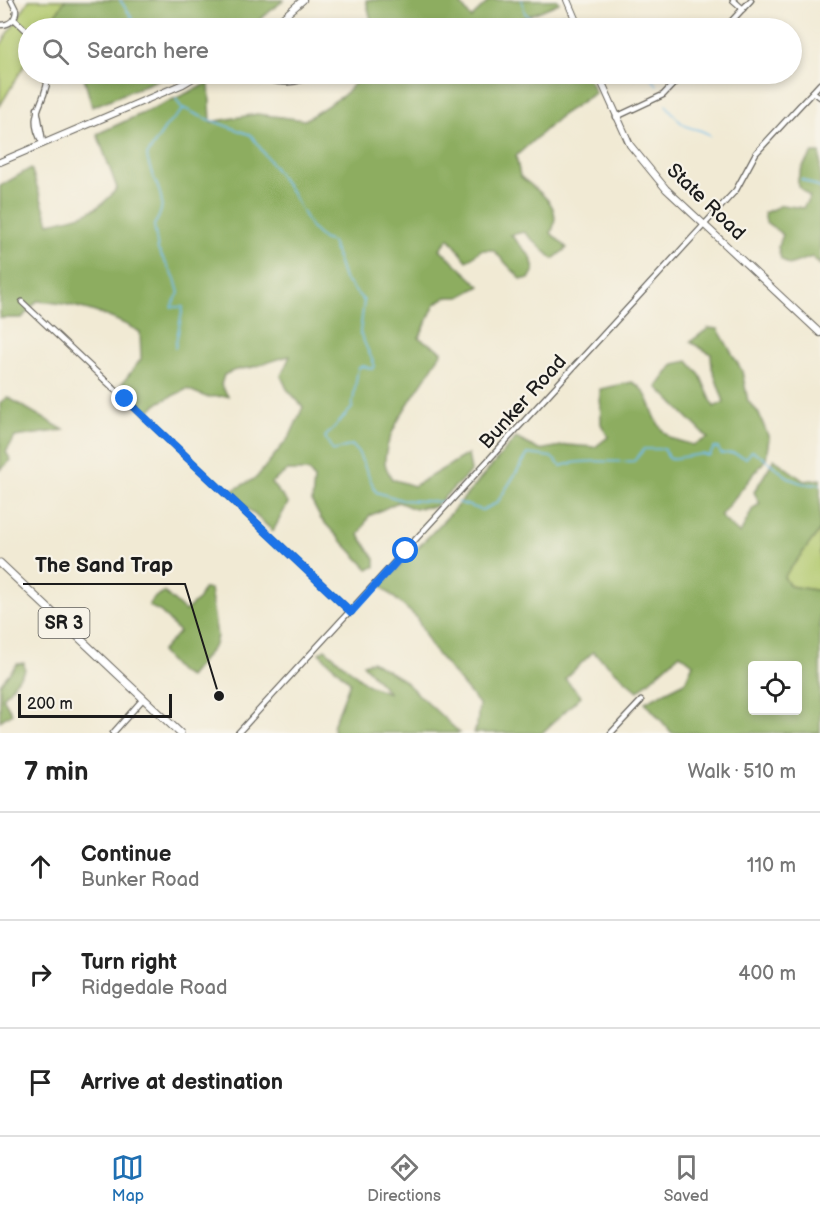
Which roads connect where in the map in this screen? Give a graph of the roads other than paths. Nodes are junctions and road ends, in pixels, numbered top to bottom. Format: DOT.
graph roads {
  1 [pos="11,0"];
  2 [pos="303,0"];
  3 [pos="567,0"];
  4 [pos="733,0"];
  5 [pos="740,0"];
  6 [pos="752,0"];
  7 [pos="745,7"];
  8 [pos="282,18"];
  9 [pos="575,18"];
  10 [pos="735,18"];
  11 [pos="14,19"];
  12 [pos="18,23"];
  13 [pos="0,25"];
  14 [pos="48,84"];
  15 [pos="183,84"];
  16 [pos="602,84"];
  17 [pos="673,84"];
  18 [pos="820,84"];
  19 [pos="813,92"];
  20 [pos="820,97"];
  21 [pos="616,117"];
  22 [pos="43,144"];
  23 [pos="0,162"];
  24 [pos="703,224"];
  25 [pos="22,302"];
  26 [pos="820,333"];
  27 [pos="0,563"];
  28 [pos="351,612"];
  29 [pos="143,699"];
  30 [pos="642,700"];
  31 [pos="113,733"];
  32 [pos="180,733"];
  33 [pos="238,733"];
  34 [pos="611,733"];
  1 -- 11 [label="street"];
  2 -- 8 [label="main road"];
  3 -- 9 [label="main road"];
  4 -- 7 [label="street"];
  5 -- 7 [label="street"];
  6 -- 7 [label="street"];
  7 -- 10 [label="street"];
  11 -- 12 [label="street"];
  11 -- 13 [label="street"];
  14 -- 22 [label="street"];
  15 -- 22 [label="main road"];
  16 -- 21 [label="main road, State Road"];
  17 -- 21 [label="street"];
  18 -- 19 [label="street, Bunker Road"];
  19 -- 20 [label="street"];
  19 -- 24 [label="street, Bunker Road"];
  21 -- 24 [label="main road, State Road"];
  22 -- 23 [label="main road"];
  24 -- 26 [label="main road, State Road"];
  24 -- 28 [label="street, Bunker Road"];
  25 -- 28 [label="street"];
  27 -- 29 [label="main road, SR 3"];
  28 -- 33 [label="street, Bunker Road"];
  29 -- 31 [label="street"];
  29 -- 32 [label="main road, SR 3"];
  30 -- 34 [label="street"];
}
